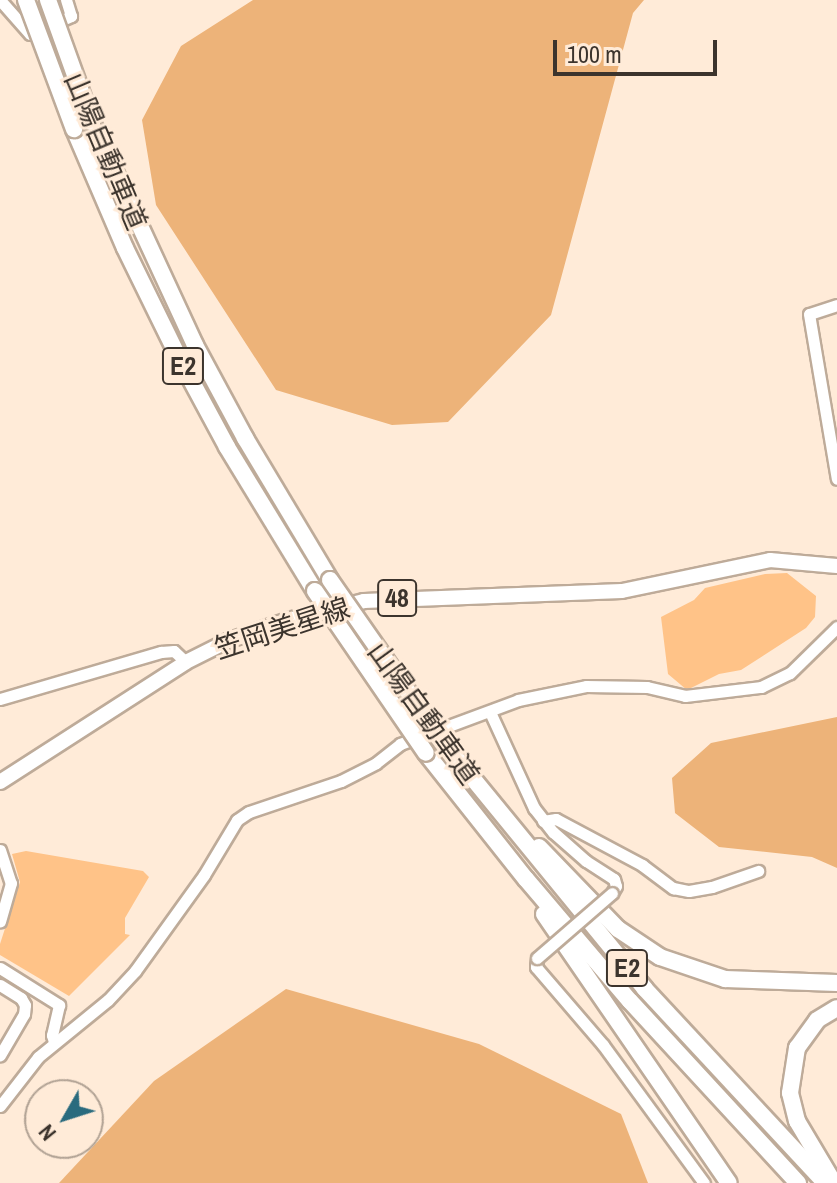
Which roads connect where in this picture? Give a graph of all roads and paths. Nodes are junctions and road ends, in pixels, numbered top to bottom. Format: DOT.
graph roads {
  1 [pos="0,0"];
  2 [pos="26,0"];
  3 [pos="48,0"];
  4 [pos="66,0"];
  5 [pos="837,305"];
  6 [pos="837,479"];
  7 [pos="837,566"];
  8 [pos="837,627"];
  9 [pos="186,662"];
  10 [pos="0,699"];
  11 [pos="490,712"];
  12 [pos="445,741"];
  13 [pos="0,782"];
  14 [pos="477,820"];
  15 [pos="543,821"];
  16 [pos="0,850"];
  17 [pos="758,871"];
  18 [pos="3,908"];
  19 [pos="0,921"];
  20 [pos="0,968"];
  21 [pos="837,983"];
  22 [pos="0,985"];
  23 [pos="837,1008"];
  24 [pos="54,1042"];
  25 [pos="0,1055"];
  26 [pos="0,1106"];
  27 [pos="704,1183"];
  28 [pos="729,1183"];
  29 [pos="798,1183"];
  30 [pos="825,1183"];
  31 [pos="834,1183"];
  1 -- 4 [label="street"];
  2 -- 14 [label="highway, 山陽自動車道 / E2, bridge"];
  3 -- 12 [label="highway, 山陽自動車道 / E2, bridge"];
  5 -- 6 [label="street"];
  7 -- 9 [label="main road, 笠岡美星線 / 48"];
  8 -- 11 [label="street"];
  9 -- 10 [label="street"];
  9 -- 13 [label="main road, 笠岡美星線 / 48"];
  11 -- 15 [label="street"];
  11 -- 24 [label="street"];
  12 -- 21 [label="highway"];
  12 -- 30 [label="highway, 山陽自動車道 / E2"];
  14 -- 28 [label="highway"];
  14 -- 29 [label="highway, 山陽自動車道 / E2"];
  15 -- 17 [label="street"];
  15 -- 27 [label="street, bridge"];
  16 -- 18 [label="street"];
  18 -- 19 [label="street"];
  20 -- 24 [label="street"];
  22 -- 25 [label="street"];
  23 -- 31 [label="highway"];
  24 -- 26 [label="street"];
}
